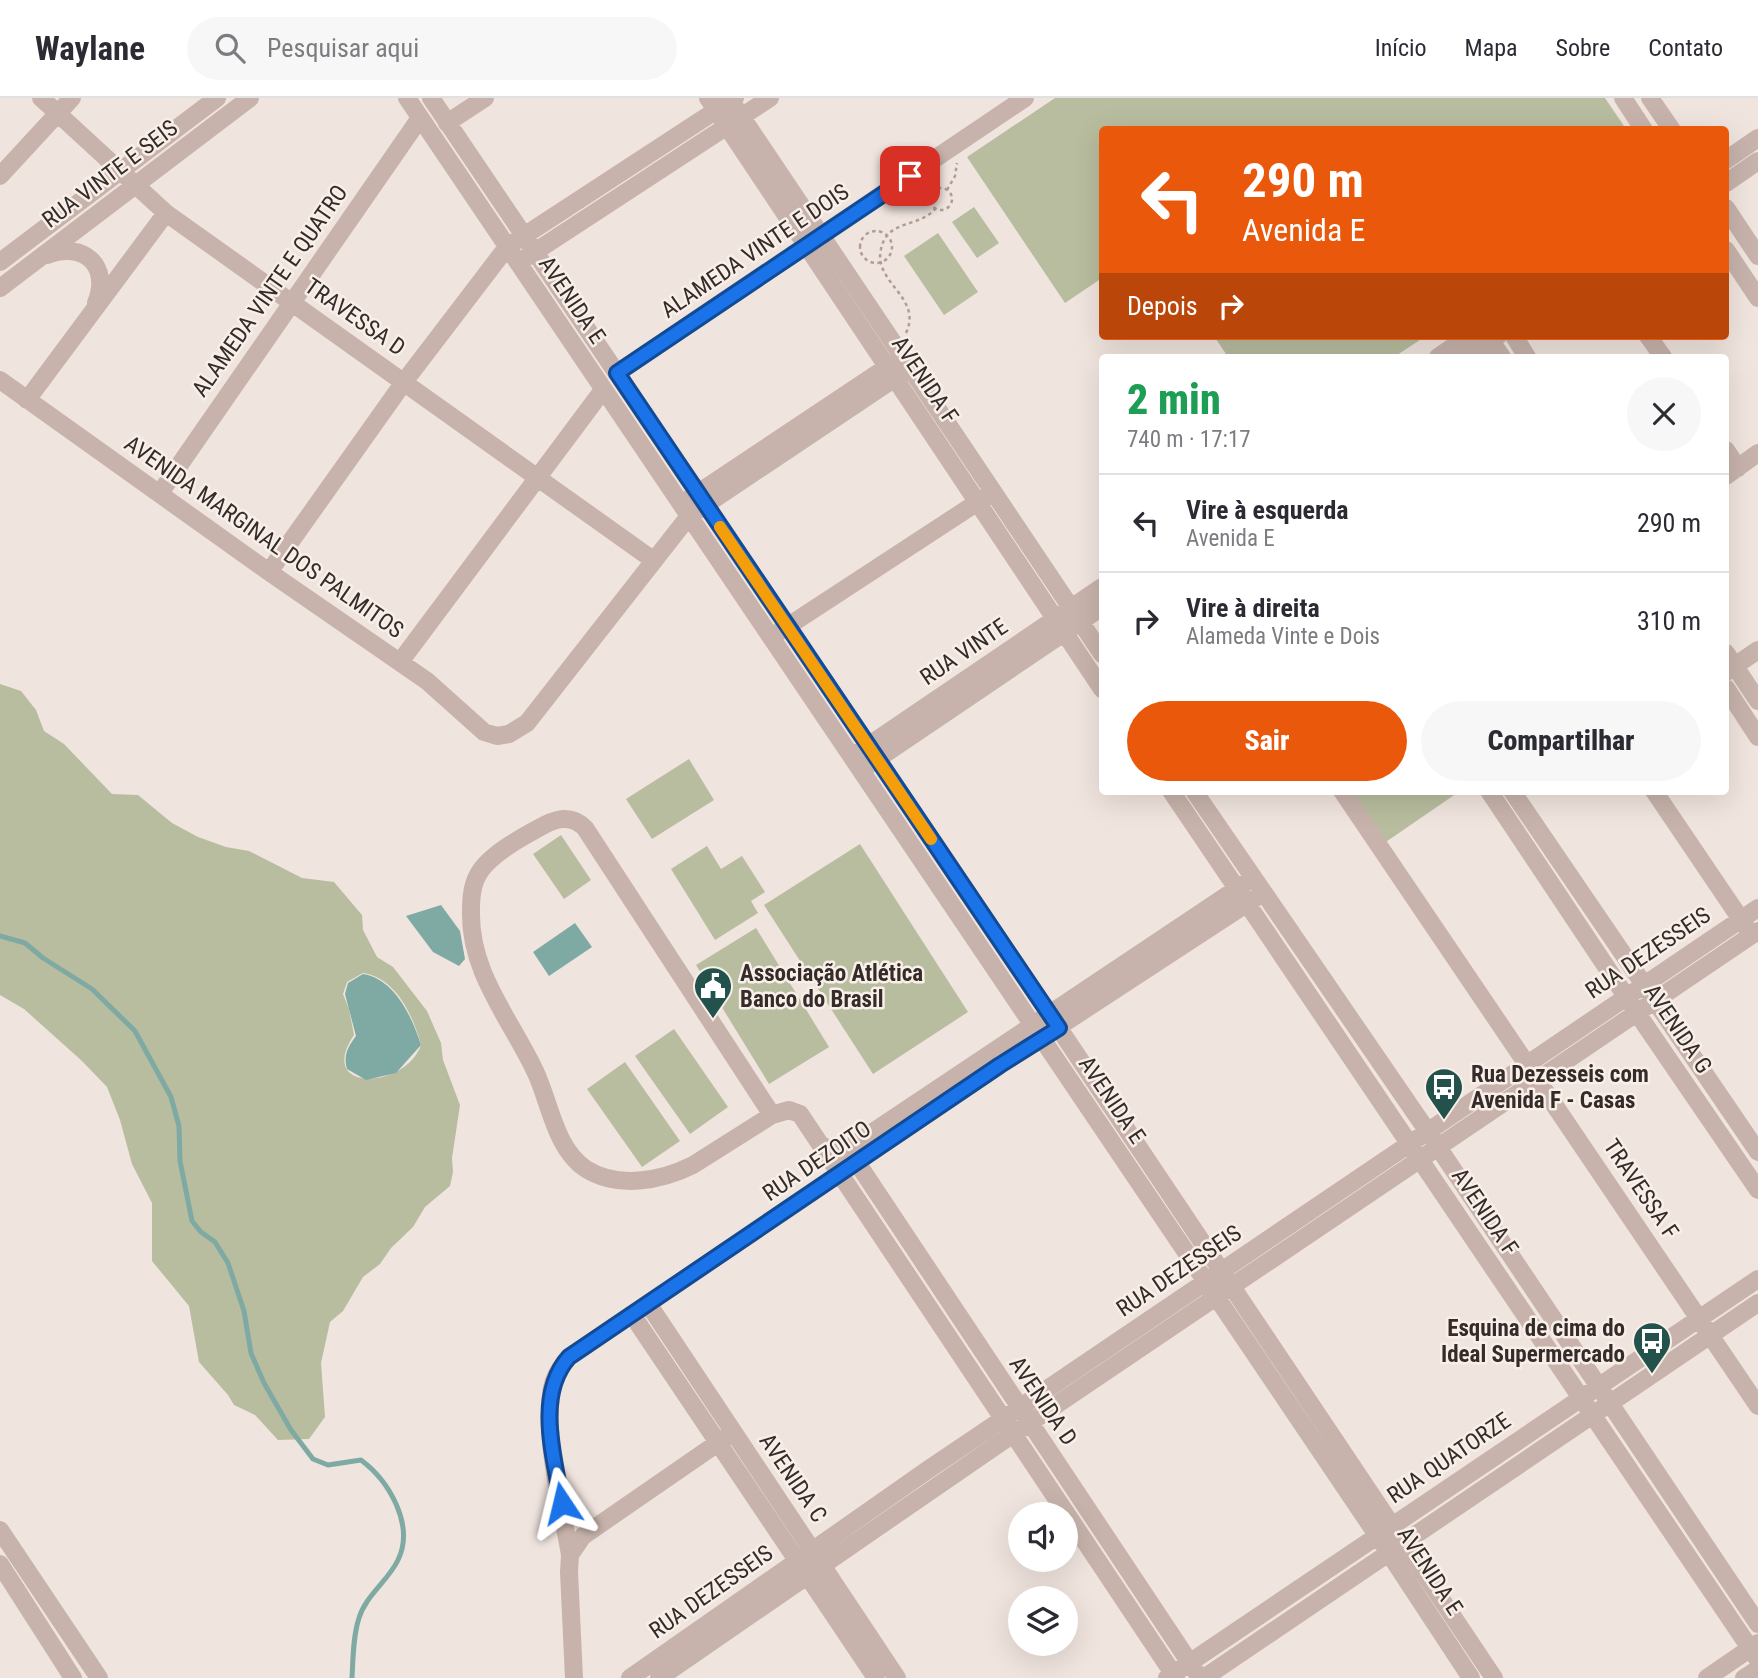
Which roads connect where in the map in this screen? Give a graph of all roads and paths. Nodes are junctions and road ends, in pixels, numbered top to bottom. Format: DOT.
graph roads {
  1 [pos="41,98"];
  2 [pos="72,98"];
  3 [pos="217,98"];
  4 [pos="250,98"];
  5 [pos="407,98"];
  6 [pos="431,98"];
  7 [pos="485,98"];
  8 [pos="770,98"];
  9 [pos="1026,98"];
  10 [pos="1623,98"];
  11 [pos="1650,98"];
  12 [pos="724,101"];
  13 [pos="58,114"];
  14 [pos="742,117"];
  15 [pos="420,118"];
  16 [pos="447,123"];
  17 [pos="1641,126"];
  18 [pos="1669,126"];
  19 [pos="726,127"];
  20 [pos="1758,138"];
  21 [pos="954,146"];
  22 [pos="1729,158"];
  23 [pos="1758,161"];
  24 [pos="121,172"];
  25 [pos="0,177"];
  26 [pos="1729,181"];
  27 [pos="136,186"];
  28 [pos="947,190"];
  29 [pos="935,209"];
  30 [pos="1729,212"];
  31 [pos="166,213"];
  32 [pos="887,235"];
  33 [pos="524,236"];
  34 [pos="821,236"];
  35 [pos="507,247"];
  36 [pos="806,247"];
  37 [pos="534,252"];
  38 [pos="1729,254"];
  39 [pos="1758,256"];
  40 [pos="0,262"];
  41 [pos="880,262"];
  42 [pos="518,263"];
  43 [pos="21,272"];
  44 [pos="0,288"];
  45 [pos="1758,298"];
  46 [pos="292,302"];
  47 [pos="92,312"];
  48 [pos="1463,340"];
  49 [pos="1492,340"];
  50 [pos="1442,354"];
  51 [pos="1471,354"];
  52 [pos="898,363"];
  53 [pos="617,373"];
  54 [pos="0,380"];
  55 [pos="404,382"];
  56 [pos="603,390"];
  57 [pos="27,400"];
  58 [pos="1758,453"];
  59 [pos="1732,472"];
  60 [pos="538,477"];
  61 [pos="993,492"];
  62 [pos="160,493"];
  63 [pos="701,499"];
  64 [pos="977,502"];
  65 [pos="685,510"];
  66 [pos="653,560"];
  67 [pos="269,572"];
  68 [pos="1099,590"];
  69 [pos="1099,608"];
  70 [pos="1076,615"];
  71 [pos="1060,626"];
  72 [pos="788,627"];
  73 [pos="771,637"];
  74 [pos="1099,650"];
  75 [pos="1758,650"];
  76 [pos="400,662"];
  77 [pos="1729,664"];
  78 [pos="1099,684"];
  79 [pos="1729,693"];
  80 [pos="1758,701"];
  81 [pos="1758,737"];
  82 [pos="873,752"];
  83 [pos="857,763"];
  84 [pos="1197,795"];
  85 [pos="1345,795"];
  86 [pos="1492,795"];
  87 [pos="1515,795"];
  88 [pos="1657,795"];
  89 [pos="1175,798"];
  90 [pos="1258,885"];
  91 [pos="1242,896"];
  92 [pos="1758,908"];
  93 [pos="1741,919"];
  94 [pos="1755,933"];
  95 [pos="1644,985"];
  96 [pos="1627,997"];
  97 [pos="1656,1002"];
  98 [pos="1637,1013"];
  99 [pos="1055,1022"];
  100 [pos="1037,1033"];
  101 [pos="1527,1065"];
  102 [pos="1708,1079"];
  103 [pos="1538,1080"];
  104 [pos="1691,1093"];
  105 [pos="772,1115"];
  106 [pos="1428,1132"];
  107 [pos="820,1144"];
  108 [pos="1410,1145"];
  109 [pos="1437,1148"];
  110 [pos="1758,1153"];
  111 [pos="852,1156"];
  112 [pos="1420,1160"];
  113 [pos="836,1167"];
  114 [pos="1758,1190"];
  115 [pos="1758,1279"];
  116 [pos="1227,1280"];
  117 [pos="1211,1290"];
  118 [pos="1758,1303"];
  119 [pos="649,1305"];
  120 [pos="634,1316"];
  121 [pos="1699,1319"];
  122 [pos="1710,1335"];
  123 [pos="1597,1387"];
  124 [pos="1581,1399"];
  125 [pos="1608,1404"];
  126 [pos="1758,1406"];
  127 [pos="1024,1416"];
  128 [pos="1592,1416"];
  129 [pos="1009,1427"];
  130 [pos="733,1433"];
  131 [pos="718,1443"];
  132 [pos="0,1530"];
  133 [pos="1385,1530"];
  134 [pos="1404,1542"];
  135 [pos="1389,1553"];
  136 [pos="570,1555"];
  137 [pos="818,1558"];
  138 [pos="0,1564"];
  139 [pos="803,1568"];
  140 [pos="1758,1624"];
  141 [pos="1755,1651"];
  142 [pos="1190,1662"];
  143 [pos="1758,1669"];
  144 [pos="85,1676"];
  145 [pos="1172,1677"];
  146 [pos="574,1678"];
  147 [pos="630,1678"];
  148 [pos="659,1678"];
  149 [pos="876,1678"];
  150 [pos="897,1678"];
  151 [pos="1202,1678"];
  152 [pos="1471,1678"];
  153 [pos="1494,1678"];
  154 [pos="1707,1678"];
  155 [pos="1744,1678"];
  1 -- 13 [label="street, TRAVESSA D"];
  2 -- 13 [label="street"];
  3 -- 24 [label="street, RUA VINTE E SEIS"];
  4 -- 27 [label="street, RUA VINTE E SEIS"];
  5 -- 15 [label="street, AVENIDA E"];
  6 -- 16 [label="street, AVENIDA E"];
  7 -- 16 [label="street"];
  8 -- 14 [label="street"];
  9 -- 21 [label="street, ALAMEDA VINTE E DOIS"];
  10 -- 17 [label="street"];
  11 -- 18 [label="street"];
  12 -- 14 [label="street, AVENIDA F"];
  12 -- 19 [label="street, AVENIDA F"];
  12 -- 33 [label="street"];
  13 -- 24 [label="street, TRAVESSA D"];
  13 -- 25 [label="street"];
  14 -- 19 [label="street"];
  14 -- 34 [label="street, AVENIDA F"];
  15 -- 35 [label="street, AVENIDA E"];
  15 -- 46 [label="street, ALAMEDA VINTE E QUATRO"];
  16 -- 33 [label="street, AVENIDA E"];
  19 -- 36 [label="street, AVENIDA F"];
  19 -- 37 [label="street"];
  20 -- 22 [label="street"];
  21 -- 28 [label="path"];
  21 -- 34 [label="street, ALAMEDA VINTE E DOIS"];
  23 -- 26 [label="street"];
  24 -- 27 [label="street, TRAVESSA D"];
  24 -- 40 [label="street, RUA VINTE E SEIS"];
  27 -- 31 [label="street, TRAVESSA D"];
  27 -- 43 [label="street, RUA VINTE E SEIS"];
  28 -- 29 [label="path"];
  28 -- 29 [label="path"];
  29 -- 32 [label="path"];
  30 -- 39 [label="street"];
  31 -- 46 [label="street, TRAVESSA D"];
  31 -- 47 [label="street"];
  32 -- 41 [label="path"];
  32 -- 41 [label="path"];
  32 -- 41 [label="path"];
  33 -- 35 [label="street"];
  33 -- 37 [label="street, AVENIDA E"];
  34 -- 36 [label="street, ALAMEDA VINTE E DOIS"];
  34 -- 52 [label="street, AVENIDA F"];
  35 -- 42 [label="street, AVENIDA E"];
  35 -- 55 [label="street"];
  36 -- 52 [label="street, AVENIDA F"];
  36 -- 53 [label="street, ALAMEDA VINTE E DOIS"];
  37 -- 42 [label="street"];
  37 -- 53 [label="street, AVENIDA E"];
  38 -- 45 [label="street"];
  41 -- 52 [label="path"];
  42 -- 56 [label="street, AVENIDA E"];
  43 -- 44 [label="street, RUA VINTE E SEIS"];
  43 -- 47 [label="street"];
  46 -- 55 [label="street, TRAVESSA D"];
  46 -- 62 [label="street, ALAMEDA VINTE E QUATRO"];
  47 -- 57 [label="street"];
  48 -- 50 [label="street"];
  49 -- 51 [label="street"];
  52 -- 61 [label="street, AVENIDA F"];
  52 -- 63 [label="street"];
  52 -- 64 [label="street, AVENIDA F"];
  53 -- 63 [label="street, AVENIDA E"];
  54 -- 57 [label="street, AVENIDA MARGINAL DOS PALMITOS"];
  55 -- 60 [label="street, TRAVESSA D"];
  55 -- 67 [label="street"];
  56 -- 60 [label="street"];
  56 -- 65 [label="street, AVENIDA E"];
  57 -- 62 [label="street, AVENIDA MARGINAL DOS PALMITOS"];
  58 -- 59 [label="street"];
  60 -- 66 [label="street, TRAVESSA D"];
  60 -- 76 [label="street"];
  61 -- 64 [label="street"];
  61 -- 70 [label="street, AVENIDA F"];
  62 -- 67 [label="street, AVENIDA MARGINAL DOS PALMITOS"];
  63 -- 65 [label="street"];
  63 -- 72 [label="street, AVENIDA E"];
  64 -- 71 [label="street, AVENIDA F"];
  64 -- 72 [label="street"];
  65 -- 66 [label="street"];
  65 -- 73 [label="street, AVENIDA E"];
  66 -- 76 [label="street, AVENIDA MARGINAL DOS PALMITOS"];
  67 -- 76 [label="street, AVENIDA MARGINAL DOS PALMITOS"];
  68 -- 70 [label="street, RUA VINTE"];
  69 -- 70 [label="street, RUA VINTE"];
  70 -- 71 [label="street, RUA VINTE"];
  70 -- 74 [label="street, AVENIDA F"];
  71 -- 78 [label="street, AVENIDA F"];
  71 -- 82 [label="street, RUA VINTE"];
  72 -- 73 [label="street"];
  72 -- 82 [label="street, AVENIDA E"];
  73 -- 83 [label="street, AVENIDA E"];
  75 -- 77 [label="street"];
  77 -- 80 [label="street"];
  79 -- 81 [label="street"];
  82 -- 83 [label="street, RUA VINTE"];
  82 -- 99 [label="street, AVENIDA E"];
  83 -- 100 [label="street, AVENIDA E"];
  84 -- 90 [label="street, AVENIDA F"];
  85 -- 101 [label="street, TRAVESSA F"];
  86 -- 96 [label="street, AVENIDA G"];
  87 -- 95 [label="street, AVENIDA G"];
  88 -- 93 [label="street"];
  89 -- 91 [label="street, AVENIDA F"];
  90 -- 91 [label="street, RUA DEZOITO"];
  90 -- 106 [label="street, AVENIDA F"];
  91 -- 99 [label="street, RUA DEZOITO"];
  91 -- 108 [label="street, AVENIDA F"];
  92 -- 93 [label="street, RUA DEZESSEIS"];
  93 -- 94 [label="street"];
  93 -- 95 [label="street, RUA DEZESSEIS"];
  94 -- 97 [label="street, RUA DEZESSEIS"];
  95 -- 96 [label="street, RUA DEZESSEIS"];
  95 -- 97 [label="street, AVENIDA G"];
  96 -- 98 [label="street, AVENIDA G"];
  96 -- 101 [label="street, RUA DEZESSEIS"];
  97 -- 98 [label="street, RUA DEZESSEIS"];
  97 -- 102 [label="street, AVENIDA G"];
  98 -- 103 [label="street, RUA DEZESSEIS"];
  98 -- 104 [label="street, AVENIDA G"];
  99 -- 100 [label="street, RUA DEZOITO"];
  99 -- 116 [label="street, AVENIDA E"];
  100 -- 111 [label="street, RUA DEZOITO"];
  100 -- 117 [label="street, AVENIDA E"];
  101 -- 103 [label="street, TRAVESSA F"];
  101 -- 106 [label="street, RUA DEZESSEIS"];
  102 -- 104 [label="street"];
  102 -- 110 [label="street, AVENIDA G"];
  103 -- 109 [label="street, RUA DEZESSEIS"];
  103 -- 121 [label="street, TRAVESSA F"];
  104 -- 114 [label="street, AVENIDA G"];
  105 -- 105 [label="street"];
  105 -- 107 [label="street, AVENIDA D"];
  106 -- 108 [label="street, RUA DEZESSEIS"];
  106 -- 109 [label="street, AVENIDA F"];
  107 -- 111 [label="street"];
  107 -- 113 [label="street, AVENIDA D"];
  108 -- 112 [label="street, AVENIDA F"];
  108 -- 116 [label="street, RUA DEZESSEIS"];
  109 -- 112 [label="street, RUA DEZESSEIS"];
  109 -- 123 [label="street, AVENIDA F"];
  111 -- 113 [label="street, RUA DEZOITO"];
  111 -- 127 [label="street, AVENIDA D"];
  112 -- 116 [label="street, RUA DEZESSEIS"];
  112 -- 124 [label="street, AVENIDA F"];
  113 -- 119 [label="street, RUA DEZOITO"];
  113 -- 129 [label="street, AVENIDA D"];
  115 -- 121 [label="street, RUA QUATORZE"];
  116 -- 117 [label="street, RUA DEZESSEIS"];
  116 -- 133 [label="street, AVENIDA E"];
  117 -- 127 [label="street, RUA DEZESSEIS"];
  117 -- 133 [label="street, AVENIDA E"];
  118 -- 122 [label="street, RUA QUATORZE"];
  119 -- 120 [label="street, RUA DEZOITO"];
  119 -- 130 [label="street, AVENIDA C"];
  120 -- 131 [label="street, AVENIDA C"];
  120 -- 136 [label="street, RUA DEZOITO"];
  121 -- 122 [label="street, TRAVESSA F"];
  121 -- 123 [label="street, RUA QUATORZE"];
  122 -- 125 [label="street, RUA QUATORZE"];
  122 -- 126 [label="street, TRAVESSA F"];
  123 -- 124 [label="street, RUA QUATORZE"];
  123 -- 125 [label="street, AVENIDA F"];
  124 -- 128 [label="street, AVENIDA F"];
  124 -- 133 [label="street, RUA QUATORZE"];
  125 -- 128 [label="street, RUA QUATORZE"];
  125 -- 140 [label="street, AVENIDA F"];
  127 -- 129 [label="street, RUA DEZESSEIS"];
  127 -- 142 [label="street, AVENIDA D"];
  128 -- 134 [label="street, RUA QUATORZE"];
  128 -- 141 [label="street, AVENIDA F"];
  129 -- 137 [label="street, RUA DEZESSEIS"];
  129 -- 145 [label="street, AVENIDA D"];
  130 -- 131 [label="street"];
  130 -- 137 [label="street, AVENIDA C"];
  131 -- 136 [label="street"];
  131 -- 139 [label="street, AVENIDA C"];
  132 -- 144 [label="street"];
  133 -- 134 [label="street, AVENIDA E"];
  133 -- 135 [label="street, AVENIDA E"];
  133 -- 142 [label="street, RUA QUATORZE"];
  134 -- 135 [label="street, RUA QUATORZE"];
  134 -- 153 [label="street, AVENIDA E"];
  135 -- 151 [label="street, RUA QUATORZE"];
  135 -- 152 [label="street, AVENIDA E"];
  136 -- 146 [label="street, RUA DEZOITO"];
  137 -- 139 [label="street, RUA DEZESSEIS"];
  137 -- 150 [label="street, AVENIDA C"];
  138 -- 144 [label="street"];
  139 -- 147 [label="street, RUA DEZESSEIS"];
  139 -- 148 [label="street, RUA DEZESSEIS"];
  139 -- 149 [label="street, AVENIDA C"];
  141 -- 154 [label="street"];
  142 -- 145 [label="street, RUA QUATORZE"];
  142 -- 151 [label="street, AVENIDA D"];
  143 -- 155 [label="street"];
}
